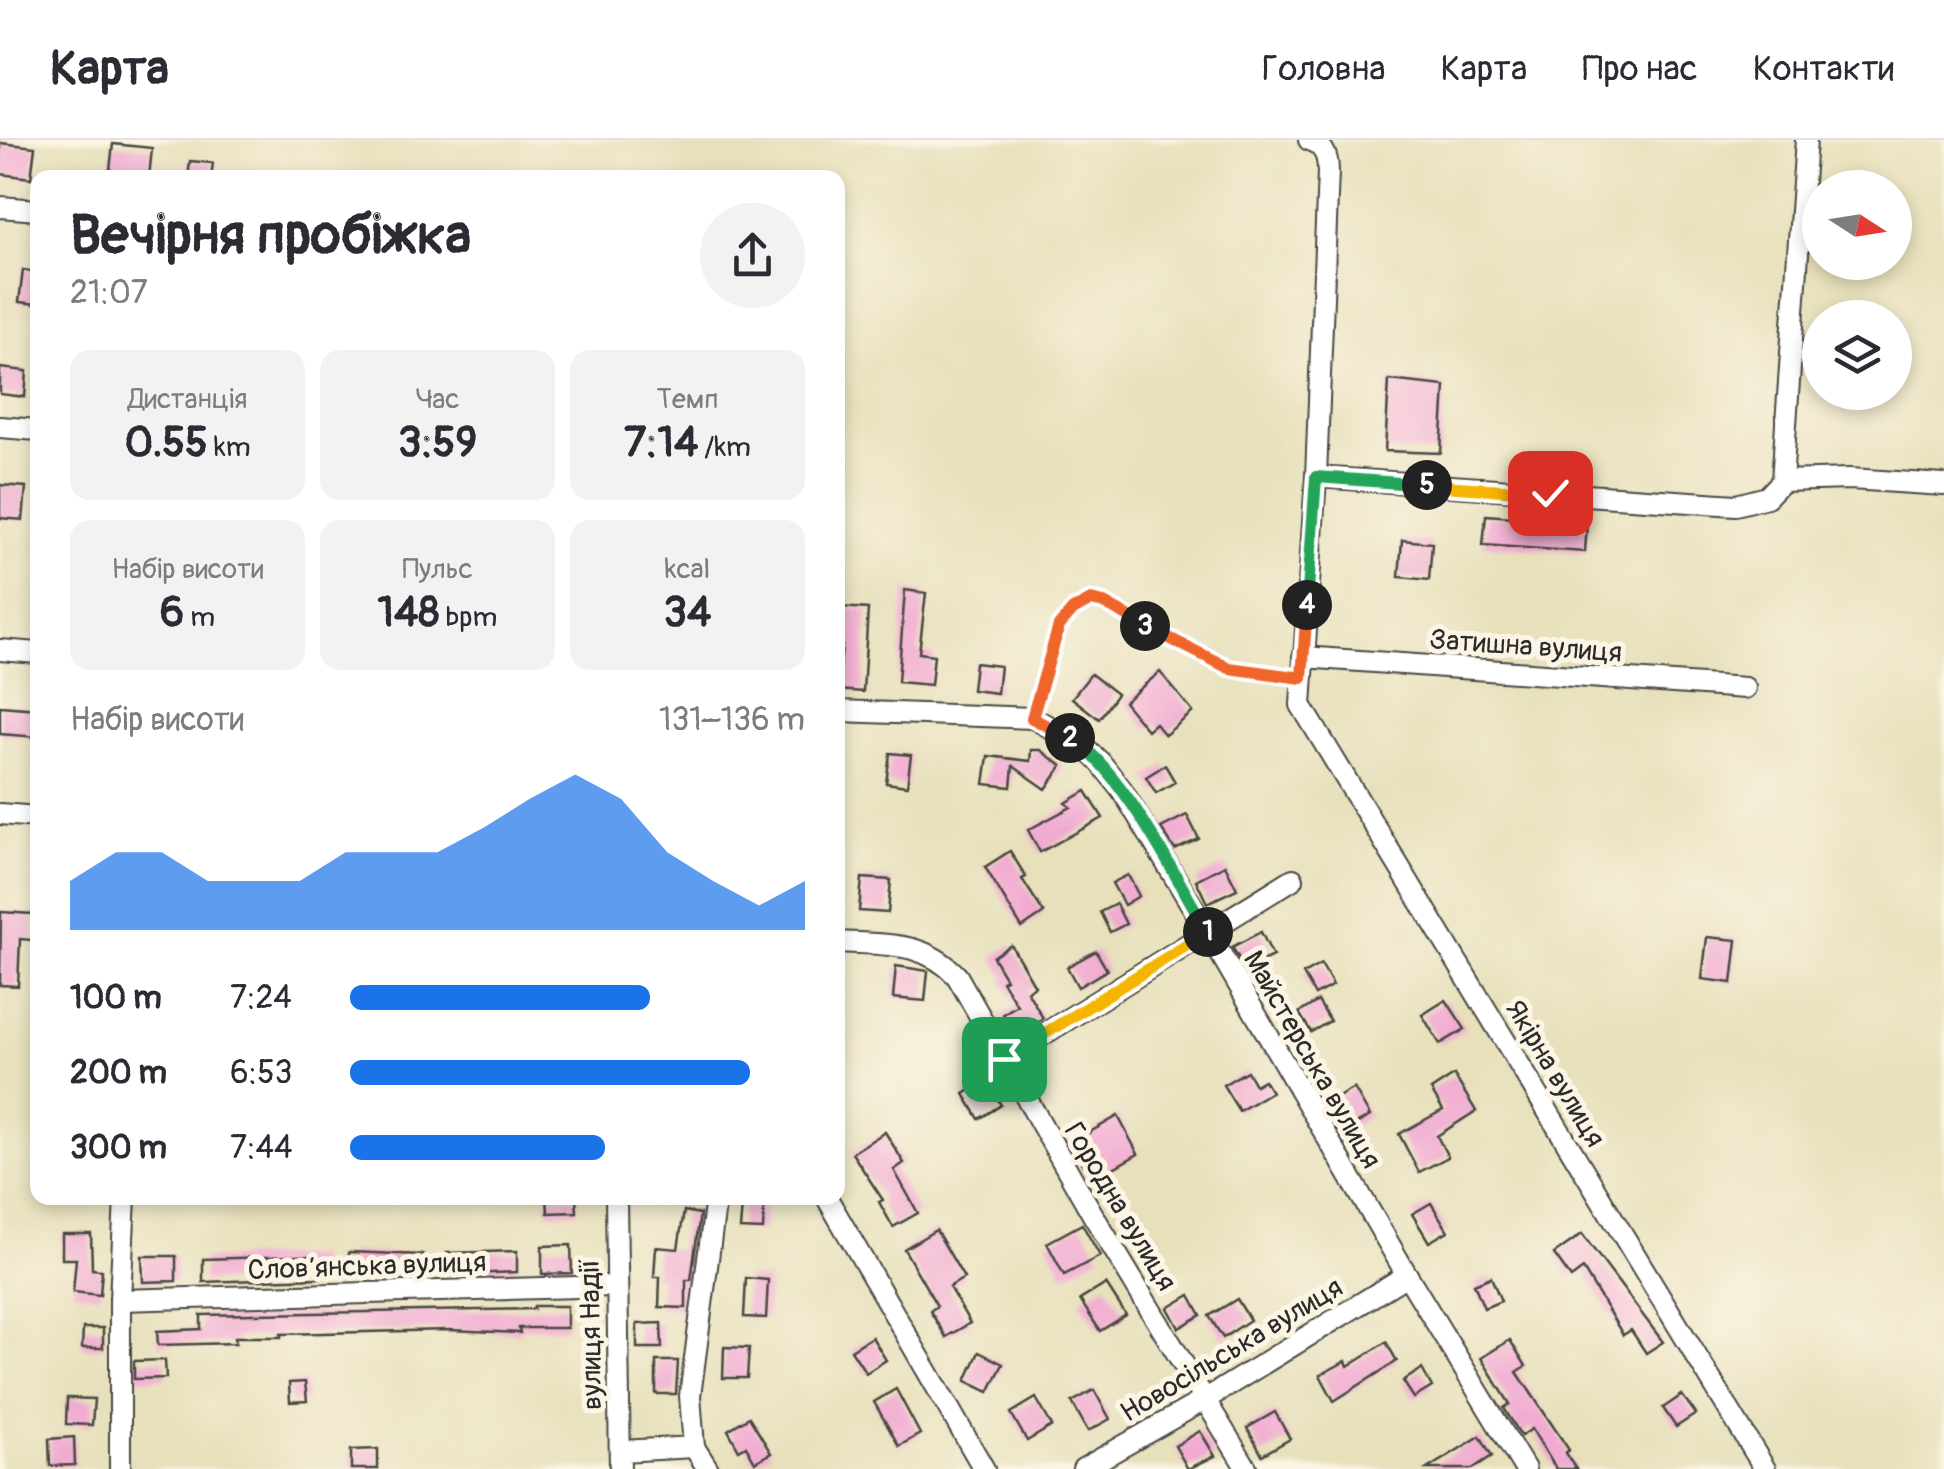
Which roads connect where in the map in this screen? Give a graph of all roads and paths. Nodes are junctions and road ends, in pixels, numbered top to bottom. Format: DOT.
graph roads {
  1 [pos="1309,140"];
  2 [pos="1806,140"];
  3 [pos="0,206"];
  4 [pos="30,209"];
  5 [pos="0,427"];
  6 [pos="30,429"];
  7 [pos="1316,477"];
  8 [pos="1782,481"];
  9 [pos="1944,486"];
  10 [pos="0,650"];
  11 [pos="30,652"];
  12 [pos="1303,667"];
  13 [pos="1745,688"];
  14 [pos="845,711"];
  15 [pos="1032,718"];
  16 [pos="0,814"];
  17 [pos="30,816"];
  18 [pos="1292,879"];
  19 [pos="1208,932"];
  20 [pos="845,942"];
  21 [pos="1004,1059"];
  22 [pos="125,1205"];
  23 [pos="616,1205"];
  24 [pos="715,1205"];
  25 [pos="831,1205"];
  26 [pos="1406,1275"];
  27 [pos="615,1286"];
  28 [pos="120,1300"];
  29 [pos="1206,1399"];
  30 [pos="694,1447"];
  31 [pos="621,1460"];
  32 [pos="120,1469"];
  33 [pos="708,1469"];
  34 [pos="984,1469"];
  35 [pos="1082,1469"];
  36 [pos="1247,1469"];
  37 [pos="1525,1469"];
  38 [pos="1764,1469"];
  1 -- 7 [label="street"];
  2 -- 8 [label="street"];
  3 -- 4 [label="street"];
  5 -- 6 [label="street"];
  7 -- 8 [label="street"];
  7 -- 12 [label="street"];
  8 -- 9 [label="street"];
  10 -- 11 [label="street"];
  12 -- 13 [label="street, Затишна вулиця"];
  12 -- 15 [label="path"];
  12 -- 38 [label="street, Якірна вулиця"];
  14 -- 15 [label="street, Майстерська вулиця"];
  15 -- 19 [label="street, Майстерська вулиця"];
  16 -- 17 [label="street"];
  18 -- 19 [label="street"];
  19 -- 21 [label="street"];
  19 -- 26 [label="street, Майстерська вулиця"];
  20 -- 21 [label="street, Городна вулиця"];
  21 -- 29 [label="street, Городна вулиця"];
  22 -- 28 [label="street"];
  23 -- 27 [label="street, вулиця Надії"];
  24 -- 30 [label="street"];
  25 -- 34 [label="street"];
  26 -- 29 [label="street, Новосільська вулиця"];
  26 -- 37 [label="street, Майстерська вулиця"];
  27 -- 28 [label="street, Словʼянська вулиця"];
  27 -- 31 [label="street, вулиця Надії"];
  28 -- 32 [label="street"];
  29 -- 35 [label="street, Новосільська вулиця"];
  29 -- 36 [label="street, Городна вулиця"];
  30 -- 31 [label="street"];
  30 -- 33 [label="street"];
}
